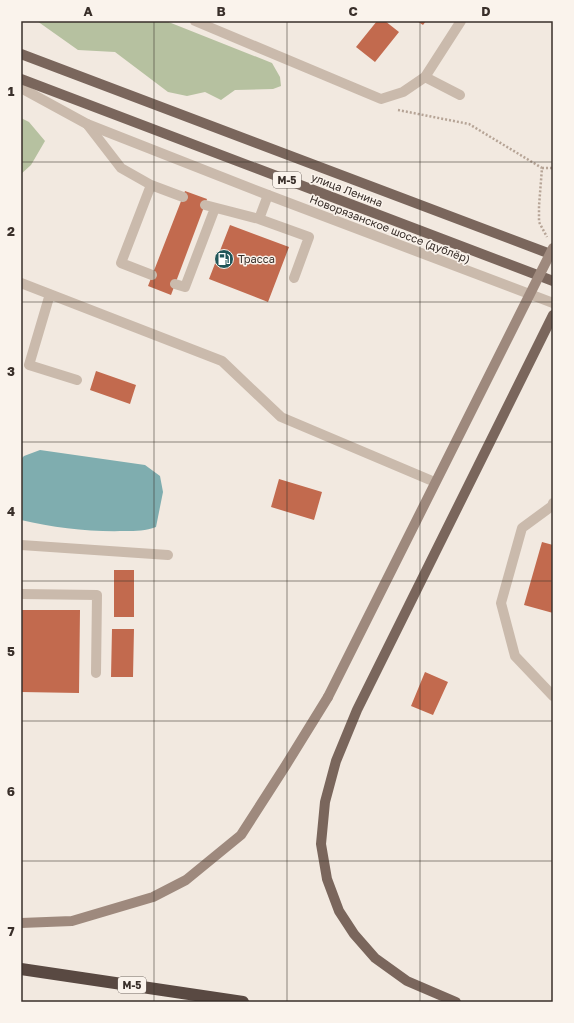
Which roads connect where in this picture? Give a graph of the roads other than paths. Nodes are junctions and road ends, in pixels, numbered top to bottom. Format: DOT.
graph roads {
  1 [pos="461,21"];
  2 [pos="199,22"];
  3 [pos="21,54"];
  4 [pos="425,77"];
  5 [pos="21,79"];
  6 [pos="21,88"];
  7 [pos="460,95"];
  8 [pos="87,124"];
  9 [pos="151,185"];
  10 [pos="268,196"];
  11 [pos="183,197"];
  12 [pos="259,219"];
  13 [pos="553,248"];
  14 [pos="553,255"];
  15 [pos="152,275"];
  16 [pos="294,278"];
  17 [pos="553,280"];
  18 [pos="21,283"];
  19 [pos="175,284"];
  20 [pos="50,294"];
  21 [pos="553,303"];
  22 [pos="553,315"];
  23 [pos="77,380"];
  24 [pos="430,480"];
  25 [pos="553,505"];
  26 [pos="21,545"];
  27 [pos="168,555"];
  28 [pos="21,594"];
  29 [pos="96,673"];
  30 [pos="553,696"];
  31 [pos="21,923"];
  32 [pos="21,969"];
  33 [pos="243,1002"];
  34 [pos="456,1002"];
  1 -- 4 [label="street"];
  2 -- 4 [label="street"];
  3 -- 14 [label="main road, улица Ленина / М-5"];
  4 -- 7 [label="street"];
  5 -- 17 [label="main road, улица Ленина / М-5"];
  6 -- 8 [label="street, Новорязанское шоссе (дублёр)"];
  8 -- 9 [label="street"];
  8 -- 10 [label="street, Новорязанское шоссе (дублёр)"];
  9 -- 11 [label="street"];
  9 -- 15 [label="street"];
  10 -- 12 [label="street"];
  10 -- 21 [label="street, Новорязанское шоссе (дублёр)"];
  12 -- 16 [label="street"];
  12 -- 19 [label="street"];
  13 -- 31 [label="main road, bridge"];
  18 -- 20 [label="street"];
  20 -- 23 [label="street"];
  20 -- 24 [label="street"];
  22 -- 34 [label="main road"];
  25 -- 30 [label="street"];
  26 -- 27 [label="street"];
  28 -- 29 [label="street"];
  32 -- 33 [label="highway, М-5"];
}
